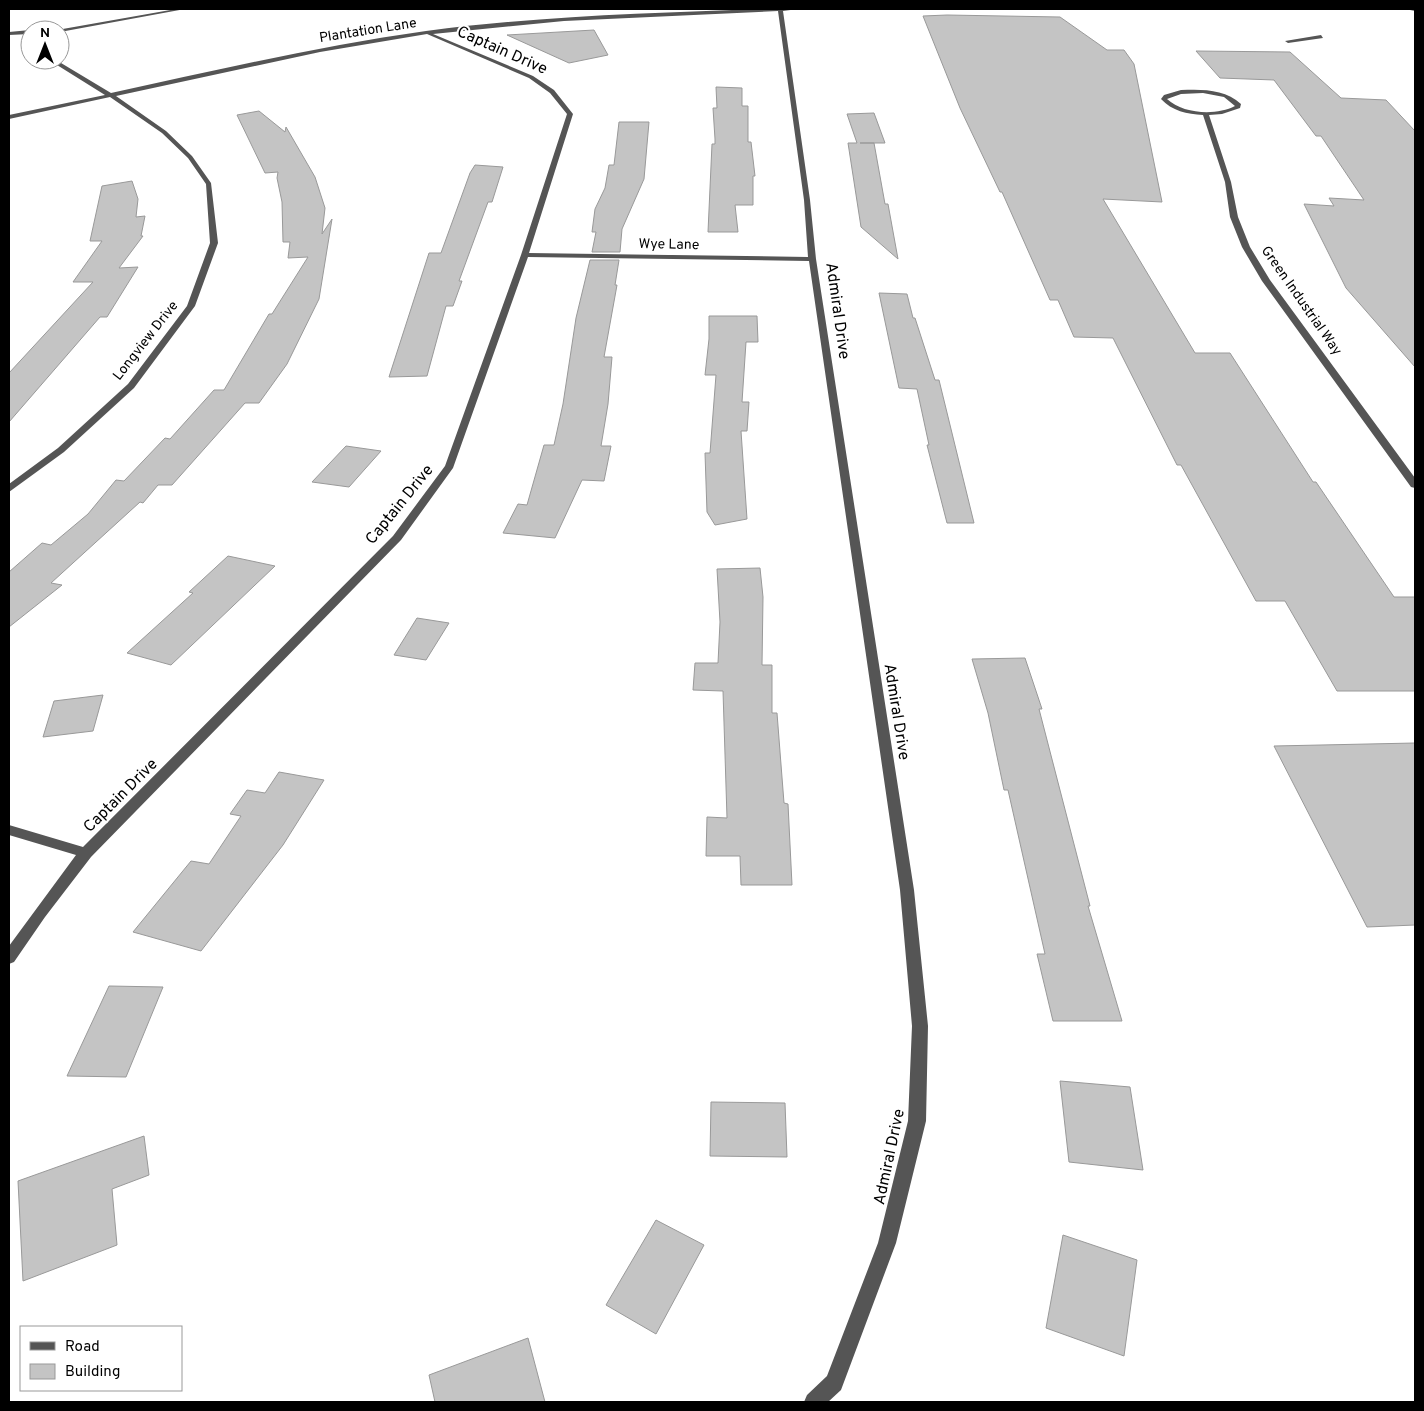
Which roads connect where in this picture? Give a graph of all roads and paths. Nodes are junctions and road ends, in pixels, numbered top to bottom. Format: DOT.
graph roads {
  1 [pos="183,9"];
  2 [pos="780,9"];
  3 [pos="796,9"];
  4 [pos="1412,9"];
  5 [pos="1415,10"];
  6 [pos="70,28"];
  7 [pos="9,29"];
  8 [pos="12,33"];
  9 [pos="428,33"];
  10 [pos="1321,37"];
  11 [pos="1288,41"];
  12 [pos="68,70"];
  13 [pos="110,96"];
  14 [pos="1205,113"];
  15 [pos="9,117"];
  16 [pos="526,255"];
  17 [pos="812,259"];
  18 [pos="1415,485"];
  19 [pos="9,489"];
  20 [pos="9,830"];
  21 [pos="86,853"];
  22 [pos="9,958"];
  23 [pos="814,1402"];
  1 -- 6 [label="street"];
  2 -- 3 [label="street, Plantation Lane"];
  2 -- 9 [label="street, Plantation Lane"];
  2 -- 17 [label="street, Admiral Drive"];
  4 -- 5 [label="street"];
  7 -- 8 [label="street"];
  9 -- 13 [label="street, Plantation Lane"];
  9 -- 16 [label="street, Captain Drive"];
  10 -- 11 [label="street"];
  12 -- 13 [label="street, Longview Drive"];
  13 -- 15 [label="street, Plantation Lane"];
  13 -- 19 [label="street, Longview Drive"];
  14 -- 14 [label="street"];
  14 -- 18 [label="street, Green Industrial Way"];
  16 -- 17 [label="street, Wye Lane"];
  16 -- 21 [label="street, Captain Drive"];
  17 -- 23 [label="street, Admiral Drive"];
  20 -- 21 [label="street"];
  21 -- 22 [label="street, Captain Drive"];
}
